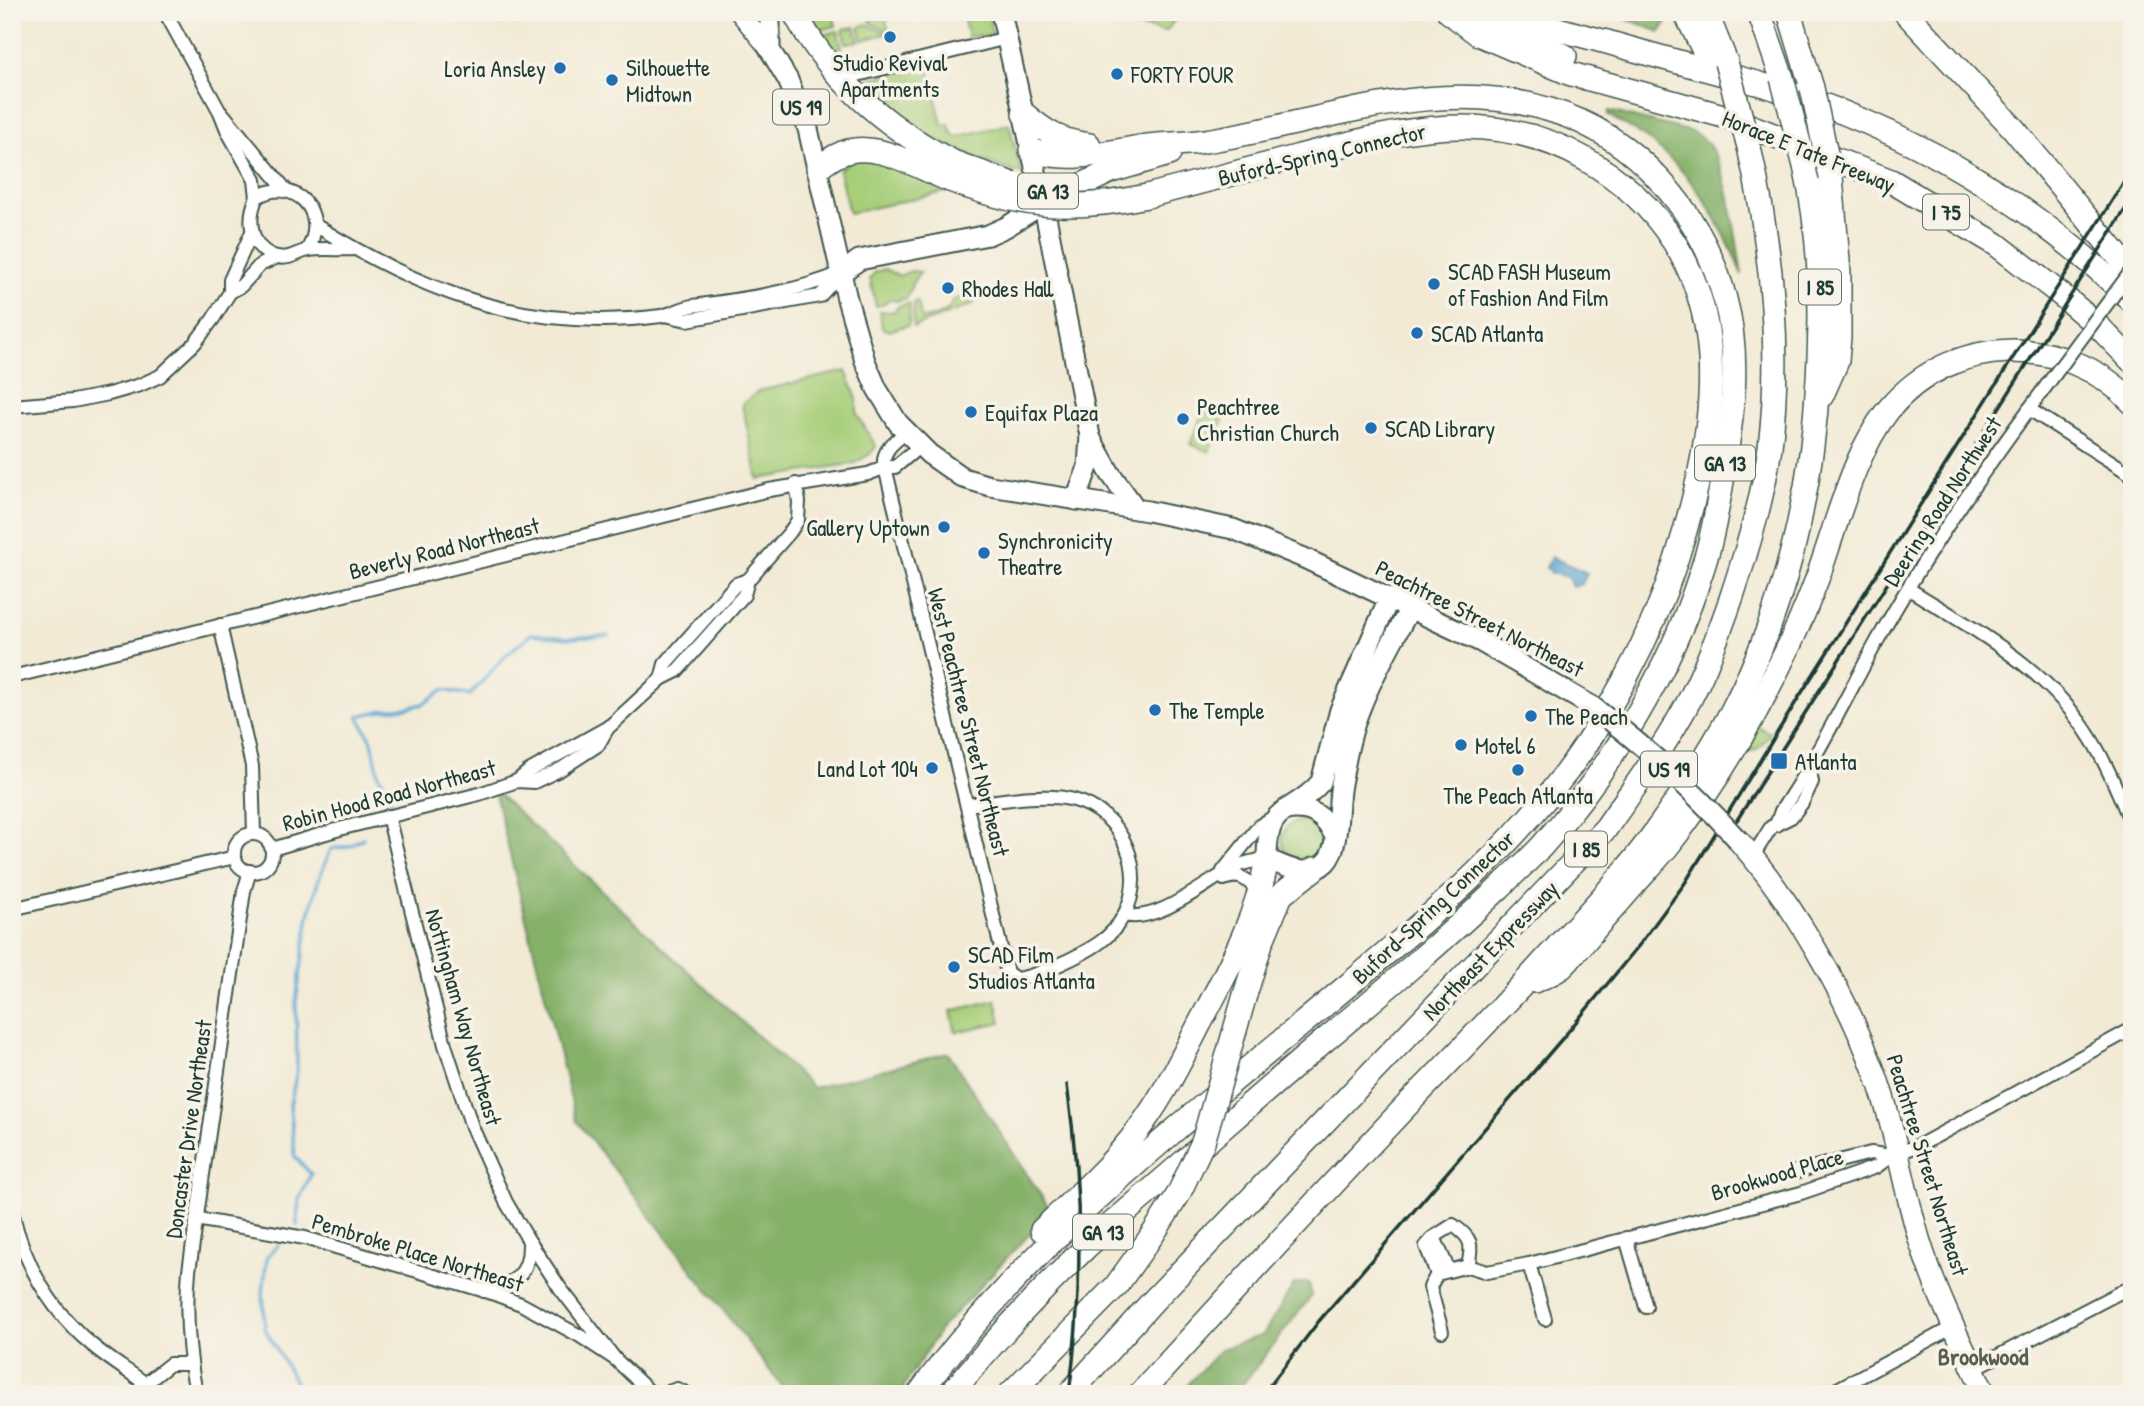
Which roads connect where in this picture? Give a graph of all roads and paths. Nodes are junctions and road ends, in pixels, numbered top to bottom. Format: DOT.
graph roads {
  1 [pos="165,12"];
  2 [pos="738,12"];
  3 [pos="770,12"];
  4 [pos="794,12"];
  5 [pos="1001,12"];
  6 [pos="1449,12"];
  7 [pos="1481,12"];
  8 [pos="1516,12"];
  9 [pos="1536,12"];
  10 [pos="1685,12"];
  11 [pos="1706,12"];
  12 [pos="1759,12"];
  13 [pos="1789,12"];
  14 [pos="1905,12"];
  15 [pos="1916,12"];
  16 [pos="1007,38"];
  17 [pos="770,50"];
  18 [pos="1636,51"];
  19 [pos="1716,59"];
  20 [pos="1959,69"];
  21 [pos="840,79"];
  22 [pos="220,112"];
  23 [pos="1024,114"];
  24 [pos="1727,117"];
  25 [pos="1198,142"];
  26 [pos="1131,148"];
  27 [pos="1031,150"];
  28 [pos="818,169"];
  29 [pos="949,170"];
  30 [pos="286,190"];
  31 [pos="257,197"];
  32 [pos="1043,204"];
  33 [pos="316,225"];
  34 [pos="252,232"];
  35 [pos="354,249"];
  36 [pos="307,250"];
  37 [pos="277,257"];
  38 [pos="2132,272"];
  39 [pos="841,273"];
  40 [pos="230,292"];
  41 [pos="2132,301"];
  42 [pos="2132,361"];
  43 [pos="2132,402"];
  44 [pos="12,406"];
  45 [pos="1817,408"];
  46 [pos="2029,409"];
  47 [pos="1090,436"];
  48 [pos="913,439"];
  49 [pos="886,467"];
  50 [pos="2132,475"];
  51 [pos="796,484"];
  52 [pos="1076,500"];
  53 [pos="1136,509"];
  54 [pos="1909,589"];
  55 [pos="1389,599"];
  56 [pos="1409,610"];
  57 [pos="219,625"];
  58 [pos="12,677"];
  59 [pos="967,805"];
  60 [pos="1281,813"];
  61 [pos="388,816"];
  62 [pos="2132,825"];
  63 [pos="254,834"];
  64 [pos="1335,836"];
  65 [pos="1738,840"];
  66 [pos="272,849"];
  67 [pos="1753,856"];
  68 [pos="235,858"];
  69 [pos="1267,859"];
  70 [pos="1314,869"];
  71 [pos="250,871"];
  72 [pos="1210,884"];
  73 [pos="1260,893"];
  74 [pos="12,909"];
  75 [pos="1124,915"];
  76 [pos="1519,989"];
  77 [pos="2132,1029"];
  78 [pos="1894,1155"];
  79 [pos="1795,1172"];
  80 [pos="12,1212"];
  81 [pos="196,1219"];
  82 [pos="1626,1238"];
  83 [pos="528,1241"];
  84 [pos="1529,1264"];
  85 [pos="1468,1266"];
  86 [pos="1443,1272"];
  87 [pos="2132,1286"];
  88 [pos="484,1291"];
  89 [pos="991,1303"];
  90 [pos="1646,1307"];
  91 [pos="1545,1319"];
  92 [pos="1955,1326"];
  93 [pos="1442,1331"];
  94 [pos="615,1359"];
  95 [pos="190,1364"];
  96 [pos="1973,1369"];
  97 [pos="146,1383"];
  98 [pos="158,1394"];
  99 [pos="196,1394"];
  100 [pos="652,1394"];
  101 [pos="662,1394"];
  102 [pos="688,1394"];
  103 [pos="919,1394"];
  104 [pos="951,1394"];
  105 [pos="1010,1394"];
  106 [pos="1069,1394"];
  107 [pos="1140,1394"];
  108 [pos="1828,1394"];
  109 [pos="1985,1394"];
  1 -- 22 [label="street"];
  2 -- 17 [label="main road"];
  3 -- 17 [label="main road"];
  4 -- 21 [label="highway, GA 13"];
  5 -- 16 [label="main road"];
  6 -- 24 [label="highway, Horace E Tate Freeway / I 75"];
  7 -- 24 [label="highway"];
  8 -- 18 [label="highway"];
  9 -- 18 [label="highway"];
  10 -- 19 [label="highway"];
  11 -- 19 [label="highway"];
  12 -- 45 [label="highway, Northeast Expressway / I 85, bridge"];
  13 -- 45 [label="highway, bridge"];
  14 -- 20 [label="highway"];
  15 -- 20 [label="highway"];
  16 -- 21 [label="street"];
  16 -- 23 [label="main road"];
  17 -- 28 [label="main road, US 19"];
  18 -- 41 [label="highway"];
  19 -- 106 [label="highway, Northeast Expressway / I 85, bridge"];
  20 -- 38 [label="highway"];
  21 -- 29 [label="highway, Buford-Spring Connector / GA 13"];
  22 -- 30 [label="street"];
  22 -- 31 [label="street"];
  23 -- 26 [label="highway"];
  23 -- 27 [label="main road"];
  24 -- 42 [label="highway, Horace E Tate Freeway / I 75"];
  25 -- 26 [label="highway"];
  25 -- 32 [label="highway"];
  25 -- 104 [label="highway, Buford-Spring Connector / GA 13"];
  26 -- 27 [label="highway"];
  27 -- 32 [label="main road"];
  28 -- 29 [label="highway"];
  28 -- 39 [label="main road, US 19"];
  29 -- 89 [label="highway, Buford-Spring Connector / GA 13, bridge"];
  30 -- 31 [label="street"];
  30 -- 33 [label="street"];
  31 -- 34 [label="street"];
  32 -- 39 [label="main road"];
  32 -- 47 [label="main road"];
  33 -- 35 [label="street"];
  33 -- 36 [label="street"];
  34 -- 37 [label="street"];
  34 -- 40 [label="street"];
  35 -- 36 [label="street"];
  35 -- 39 [label="street"];
  36 -- 37 [label="street"];
  37 -- 40 [label="street"];
  38 -- 46 [label="street, Deering Road Northwest, bridge"];
  39 -- 48 [label="main road, Peachtree Street Northeast / US 19"];
  40 -- 44 [label="street"];
  43 -- 76 [label="highway"];
  45 -- 76 [label="highway, Northeast Expressway / I 85"];
  46 -- 50 [label="street"];
  46 -- 54 [label="street, Deering Road Northwest"];
  47 -- 52 [label="main road"];
  47 -- 53 [label="main road"];
  48 -- 49 [label="street"];
  48 -- 49 [label="street"];
  48 -- 52 [label="main road, Peachtree Street Northeast / US 19"];
  49 -- 51 [label="street, Beverly Road Northeast"];
  49 -- 59 [label="street, West Peachtree Street Northeast"];
  51 -- 57 [label="street, Beverly Road Northeast"];
  51 -- 61 [label="street, Robin Hood Road Northeast"];
  52 -- 53 [label="main road, Peachtree Street Northeast / US 19"];
  53 -- 55 [label="main road, Peachtree Street Northeast / US 19"];
  54 -- 62 [label="street"];
  54 -- 67 [label="street, Deering Road Northwest"];
  55 -- 56 [label="main road, Peachtree Street Northeast / US 19"];
  55 -- 60 [label="main road"];
  56 -- 64 [label="main road"];
  56 -- 65 [label="main road, Peachtree Street Northeast / US 19, bridge"];
  57 -- 58 [label="street, Beverly Road Northeast"];
  57 -- 63 [label="street"];
  59 -- 75 [label="street"];
  59 -- 75 [label="street, West Peachtree Street Northeast"];
  60 -- 64 [label="main road"];
  60 -- 69 [label="main road"];
  60 -- 72 [label="street"];
  61 -- 66 [label="street, Robin Hood Road Northeast"];
  61 -- 83 [label="street, Nottingham Way Northeast"];
  63 -- 66 [label="street"];
  63 -- 68 [label="street"];
  64 -- 70 [label="main road"];
  65 -- 67 [label="highway, Peachtree Street Northeast / US 19"];
  66 -- 71 [label="street"];
  67 -- 78 [label="highway, Peachtree Street Northeast / US 19"];
  68 -- 71 [label="street"];
  68 -- 74 [label="street"];
  69 -- 70 [label="main road"];
  69 -- 72 [label="street"];
  69 -- 73 [label="highway"];
  70 -- 105 [label="highway, bridge"];
  71 -- 81 [label="street, Doncaster Drive Northeast"];
  72 -- 73 [label="street"];
  72 -- 75 [label="street"];
  73 -- 89 [label="highway"];
  76 -- 107 [label="highway, Northeast Expressway / I 85"];
  77 -- 78 [label="street"];
  78 -- 79 [label="street, Brookwood Place"];
  78 -- 82 [label="street, Brookwood Place"];
  78 -- 92 [label="highway, Peachtree Street Northeast / US 19"];
  80 -- 97 [label="street"];
  81 -- 88 [label="street, Pembroke Place Northeast"];
  81 -- 95 [label="street, Doncaster Drive Northeast"];
  82 -- 84 [label="street, Brookwood Place"];
  82 -- 90 [label="street"];
  83 -- 88 [label="street"];
  83 -- 94 [label="street, Nottingham Way Northeast"];
  84 -- 85 [label="street, Brookwood Place"];
  84 -- 91 [label="street"];
  85 -- 86 [label="street"];
  85 -- 86 [label="street"];
  86 -- 93 [label="street"];
  87 -- 96 [label="street"];
  88 -- 94 [label="street, Pembroke Place Northeast"];
  89 -- 103 [label="highway, Buford-Spring Connector / GA 13"];
  92 -- 96 [label="highway, Peachtree Street Northeast / US 19"];
  92 -- 108 [label="street"];
  94 -- 100 [label="street"];
  95 -- 97 [label="street"];
  95 -- 99 [label="street, Doncaster Drive Northeast"];
  96 -- 109 [label="highway, Peachtree Street Northeast / US 19"];
  97 -- 98 [label="street"];
  101 -- 102 [label="street"];
}
